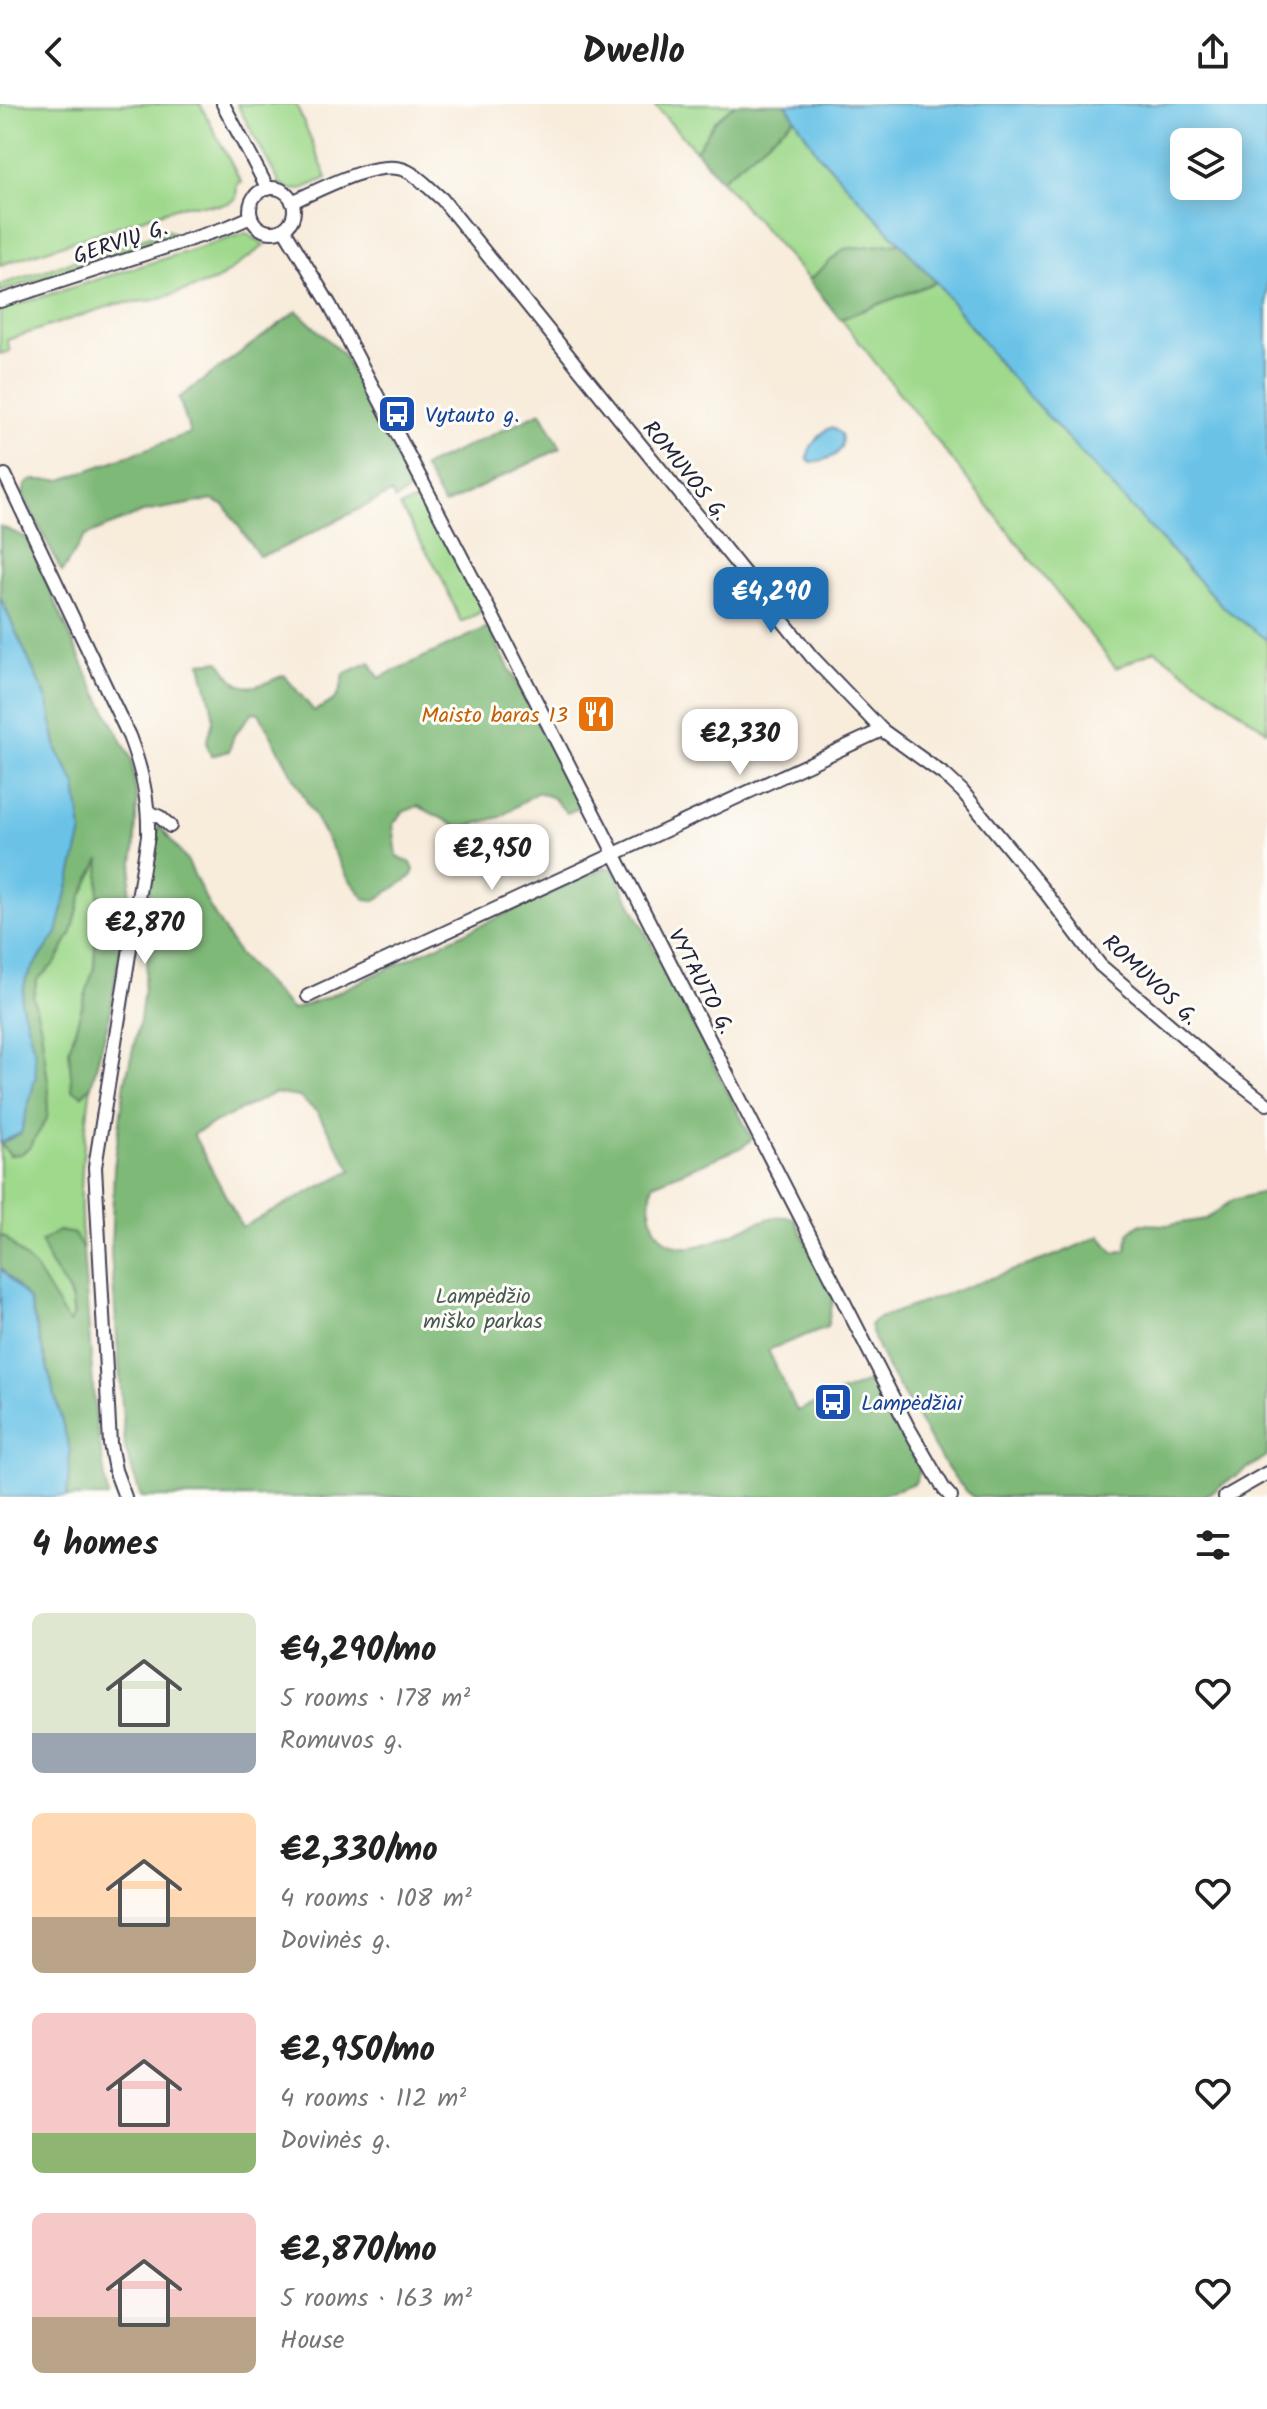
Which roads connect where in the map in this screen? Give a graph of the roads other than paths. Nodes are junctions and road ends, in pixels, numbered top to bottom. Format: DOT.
graph roads {
  1 [pos="223,104"];
  2 [pos="268,189"];
  3 [pos="292,202"];
  4 [pos="251,217"];
  5 [pos="284,229"];
  6 [pos="0,301"];
  7 [pos="5,475"];
  8 [pos="882,730"];
  9 [pos="149,812"];
  10 [pos="170,826"];
  11 [pos="614,856"];
  12 [pos="308,996"];
  13 [pos="1267,1104"];
  14 [pos="1267,1473"];
  15 [pos="125,1497"];
  16 [pos="951,1497"];
  17 [pos="1225,1497"];
  1 -- 2 [label="street"];
  2 -- 3 [label="street"];
  2 -- 4 [label="street"];
  3 -- 5 [label="street"];
  3 -- 8 [label="street, ROMUVOS G."];
  4 -- 5 [label="street"];
  4 -- 6 [label="street, GERVIŲ G."];
  5 -- 11 [label="street, VYTAUTO G."];
  7 -- 9 [label="street"];
  8 -- 11 [label="street"];
  8 -- 13 [label="street, ROMUVOS G."];
  9 -- 10 [label="street"];
  9 -- 15 [label="street"];
  11 -- 12 [label="street"];
  11 -- 16 [label="street, VYTAUTO G."];
  14 -- 17 [label="street"];
}
